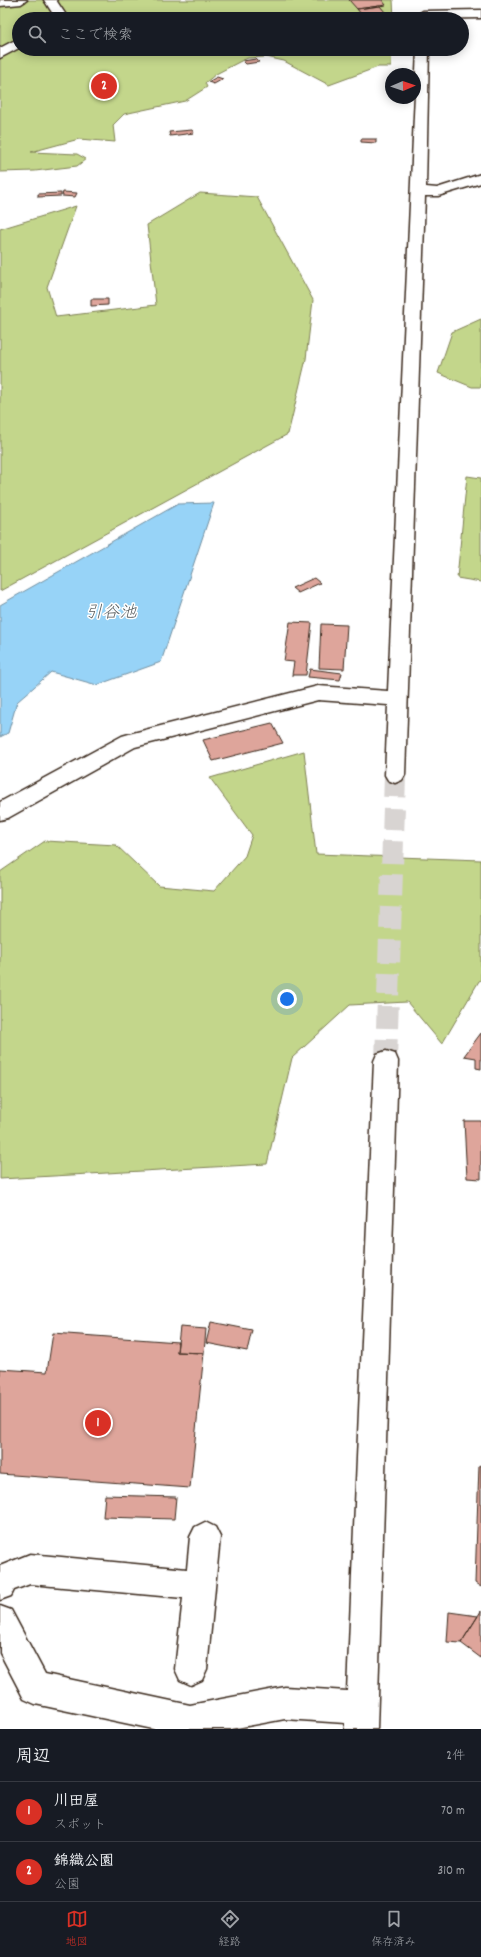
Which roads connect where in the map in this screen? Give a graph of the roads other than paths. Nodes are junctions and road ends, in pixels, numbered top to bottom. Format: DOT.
graph roads {
  1 [pos="21,0"];
  2 [pos="50,0"];
  3 [pos="422,0"];
  4 [pos="0,2"];
  5 [pos="58,12"];
  6 [pos="423,12"];
  7 [pos="481,14"];
  8 [pos="469,15"];
  9 [pos="12,46"];
  10 [pos="0,54"];
  11 [pos="423,56"];
  12 [pos="481,178"];
  13 [pos="418,191"];
  14 [pos="397,699"];
  15 [pos="395,775"];
  16 [pos="0,812"];
  17 [pos="386,1061"];
  18 [pos="205,1537"];
  19 [pos="0,1585"];
  20 [pos="201,1585"];
  21 [pos="0,1621"];
  22 [pos="191,1669"];
  23 [pos="362,1719"];
  1 -- 4 [label="street"];
  2 -- 5 [label="street"];
  3 -- 6 [label="street"];
  7 -- 8 [label="street"];
  9 -- 10 [label="street"];
  11 -- 13 [label="street"];
  12 -- 13 [label="street"];
  13 -- 14 [label="street"];
  14 -- 15 [label="street"];
  14 -- 16 [label="street"];
  17 -- 23 [label="street"];
  18 -- 20 [label="street"];
  19 -- 20 [label="street"];
  20 -- 22 [label="street"];
  21 -- 23 [label="street"];
}
